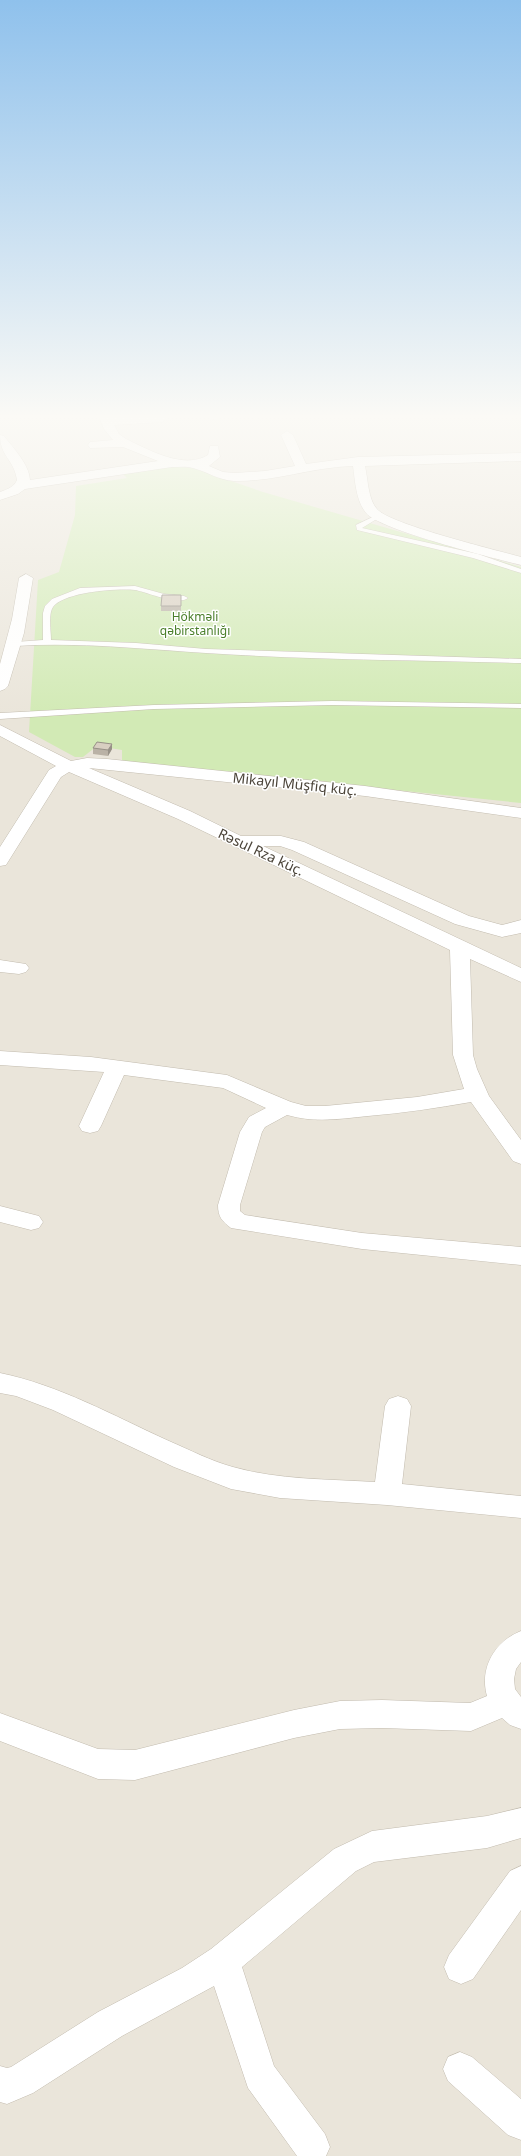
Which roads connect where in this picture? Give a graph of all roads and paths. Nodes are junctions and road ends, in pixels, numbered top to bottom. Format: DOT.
graph roads {
  1 [pos="377,517"];
  2 [pos="521,561"];
  3 [pos="521,571"];
  4 [pos="26,578"];
  5 [pos="184,598"];
  6 [pos="47,642"];
  7 [pos="7,645"];
  8 [pos="521,661"];
  9 [pos="0,686"];
  10 [pos="521,706"];
  11 [pos="0,716"];
  12 [pos="0,730"];
  13 [pos="69,766"];
  14 [pos="521,813"];
  15 [pos="239,841"];
  16 [pos="0,861"];
  17 [pos="521,926"];
  18 [pos="460,947"];
  19 [pos="0,966"];
  20 [pos="19,968"];
  21 [pos="521,976"];
  22 [pos="0,1058"];
  23 [pos="117,1067"];
  24 [pos="476,1094"];
  25 [pos="284,1107"];
  26 [pos="90,1126"];
  27 [pos="521,1156"];
  28 [pos="0,1214"];
  29 [pos="31,1222"];
  30 [pos="521,1256"];
  31 [pos="0,1383"];
  32 [pos="398,1406"];
  33 [pos="387,1494"];
  34 [pos="521,1507"];
  35 [pos="521,1644"];
  36 [pos="514,1709"];
  37 [pos="0,1727"];
  38 [pos="521,1823"];
  39 [pos="521,1882"];
  40 [pos="223,1961"];
  41 [pos="461,1967"];
  42 [pos="460,2069"];
  43 [pos="0,2084"];
  44 [pos="521,2122"];
  45 [pos="312,2147"];
  1 -- 2 [label="street"];
  1 -- 3 [label="lane"];
  4 -- 7 [label="street"];
  5 -- 6 [label="lane"];
  6 -- 7 [label="lane"];
  6 -- 8 [label="lane"];
  7 -- 9 [label="street"];
  10 -- 11 [label="lane"];
  12 -- 13 [label="street, Rəsul Rza küç."];
  13 -- 14 [label="street, Mikayıl Müşfiq küç."];
  13 -- 15 [label="street, Rəsul Rza küç."];
  13 -- 16 [label="street"];
  15 -- 17 [label="street"];
  15 -- 18 [label="street, Rəsul Rza küç."];
  18 -- 21 [label="street, Rəsul Rza küç."];
  18 -- 24 [label="street"];
  19 -- 20 [label="street"];
  22 -- 23 [label="street"];
  23 -- 25 [label="street"];
  23 -- 26 [label="street"];
  24 -- 25 [label="street"];
  24 -- 27 [label="street"];
  25 -- 30 [label="street"];
  28 -- 29 [label="street"];
  31 -- 33 [label="street"];
  32 -- 33 [label="street"];
  33 -- 34 [label="street"];
  35 -- 36 [label="street"];
  36 -- 37 [label="street"];
  38 -- 40 [label="street"];
  39 -- 41 [label="street"];
  40 -- 43 [label="street"];
  40 -- 45 [label="street"];
  42 -- 44 [label="street"];
}
